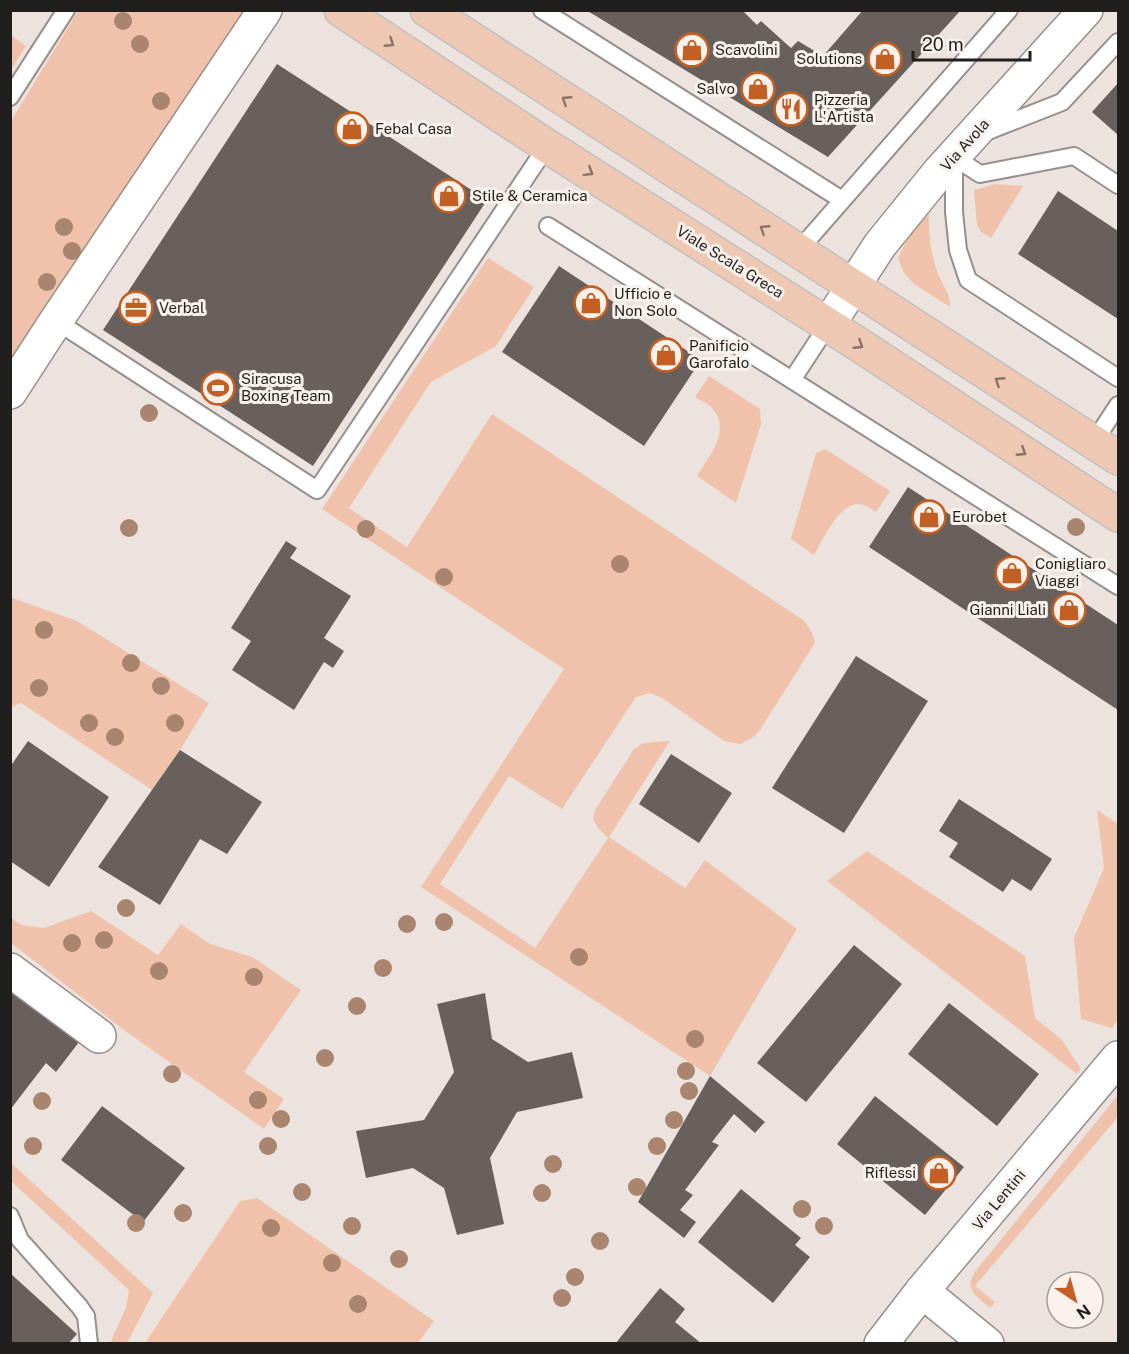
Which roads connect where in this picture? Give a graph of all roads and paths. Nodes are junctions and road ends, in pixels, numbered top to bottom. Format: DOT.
graph roads {
  1 [pos="66,10"];
  2 [pos="265,10"];
  3 [pos="341,10"];
  4 [pos="427,10"];
  5 [pos="542,10"];
  6 [pos="1009,10"];
  7 [pos="1086,10"];
  8 [pos="1119,42"];
  9 [pos="10,97"];
  10 [pos="547,146"];
  11 [pos="962,147"];
  12 [pos="1119,185"];
  13 [pos="842,200"];
  14 [pos="548,226"];
  15 [pos="798,251"];
  16 [pos="852,286"];
  17 [pos="56,321"];
  18 [pos="828,325"];
  19 [pos="1119,378"];
  20 [pos="792,380"];
  21 [pos="10,392"];
  22 [pos="1119,405"];
  23 [pos="1106,450"];
  24 [pos="1119,515"];
  25 [pos="1119,586"];
  26 [pos="10,970"];
  27 [pos="99,1036"];
  28 [pos="1119,1058"];
  29 [pos="10,1216"];
  30 [pos="922,1292"];
  31 [pos="89,1344"];
  32 [pos="881,1344"];
  33 [pos="987,1344"];
  1 -- 9 [label="lane"];
  2 -- 17 [label="street"];
  3 -- 10 [label="main road, Viale Scala Greca, one-way"];
  15 -- 4 [label="main road, one-way"];
  5 -- 13 [label="lane"];
  6 -- 13 [label="lane"];
  7 -- 11 [label="street, Via Avola"];
  8 -- 11 [label="lane"];
  10 -- 17 [label="lane"];
  10 -- 18 [label="main road, Viale Scala Greca, one-way"];
  11 -- 12 [label="lane"];
  11 -- 16 [label="street, Via Avola"];
  11 -- 19 [label="lane"];
  13 -- 15 [label="lane"];
  14 -- 20 [label="lane"];
  15 -- 16 [label="main road"];
  16 -- 18 [label="street, Via Avola"];
  23 -- 16 [label="main road, one-way"];
  17 -- 21 [label="street"];
  18 -- 20 [label="lane"];
  18 -- 24 [label="main road, Viale Scala Greca, one-way"];
  20 -- 25 [label="lane"];
  22 -- 23 [label="lane"];
  26 -- 27 [label="street"];
  28 -- 30 [label="street, Via Lentini"];
  29 -- 31 [label="lane"];
  30 -- 32 [label="street, Via Lentini"];
  30 -- 33 [label="street"];
}
